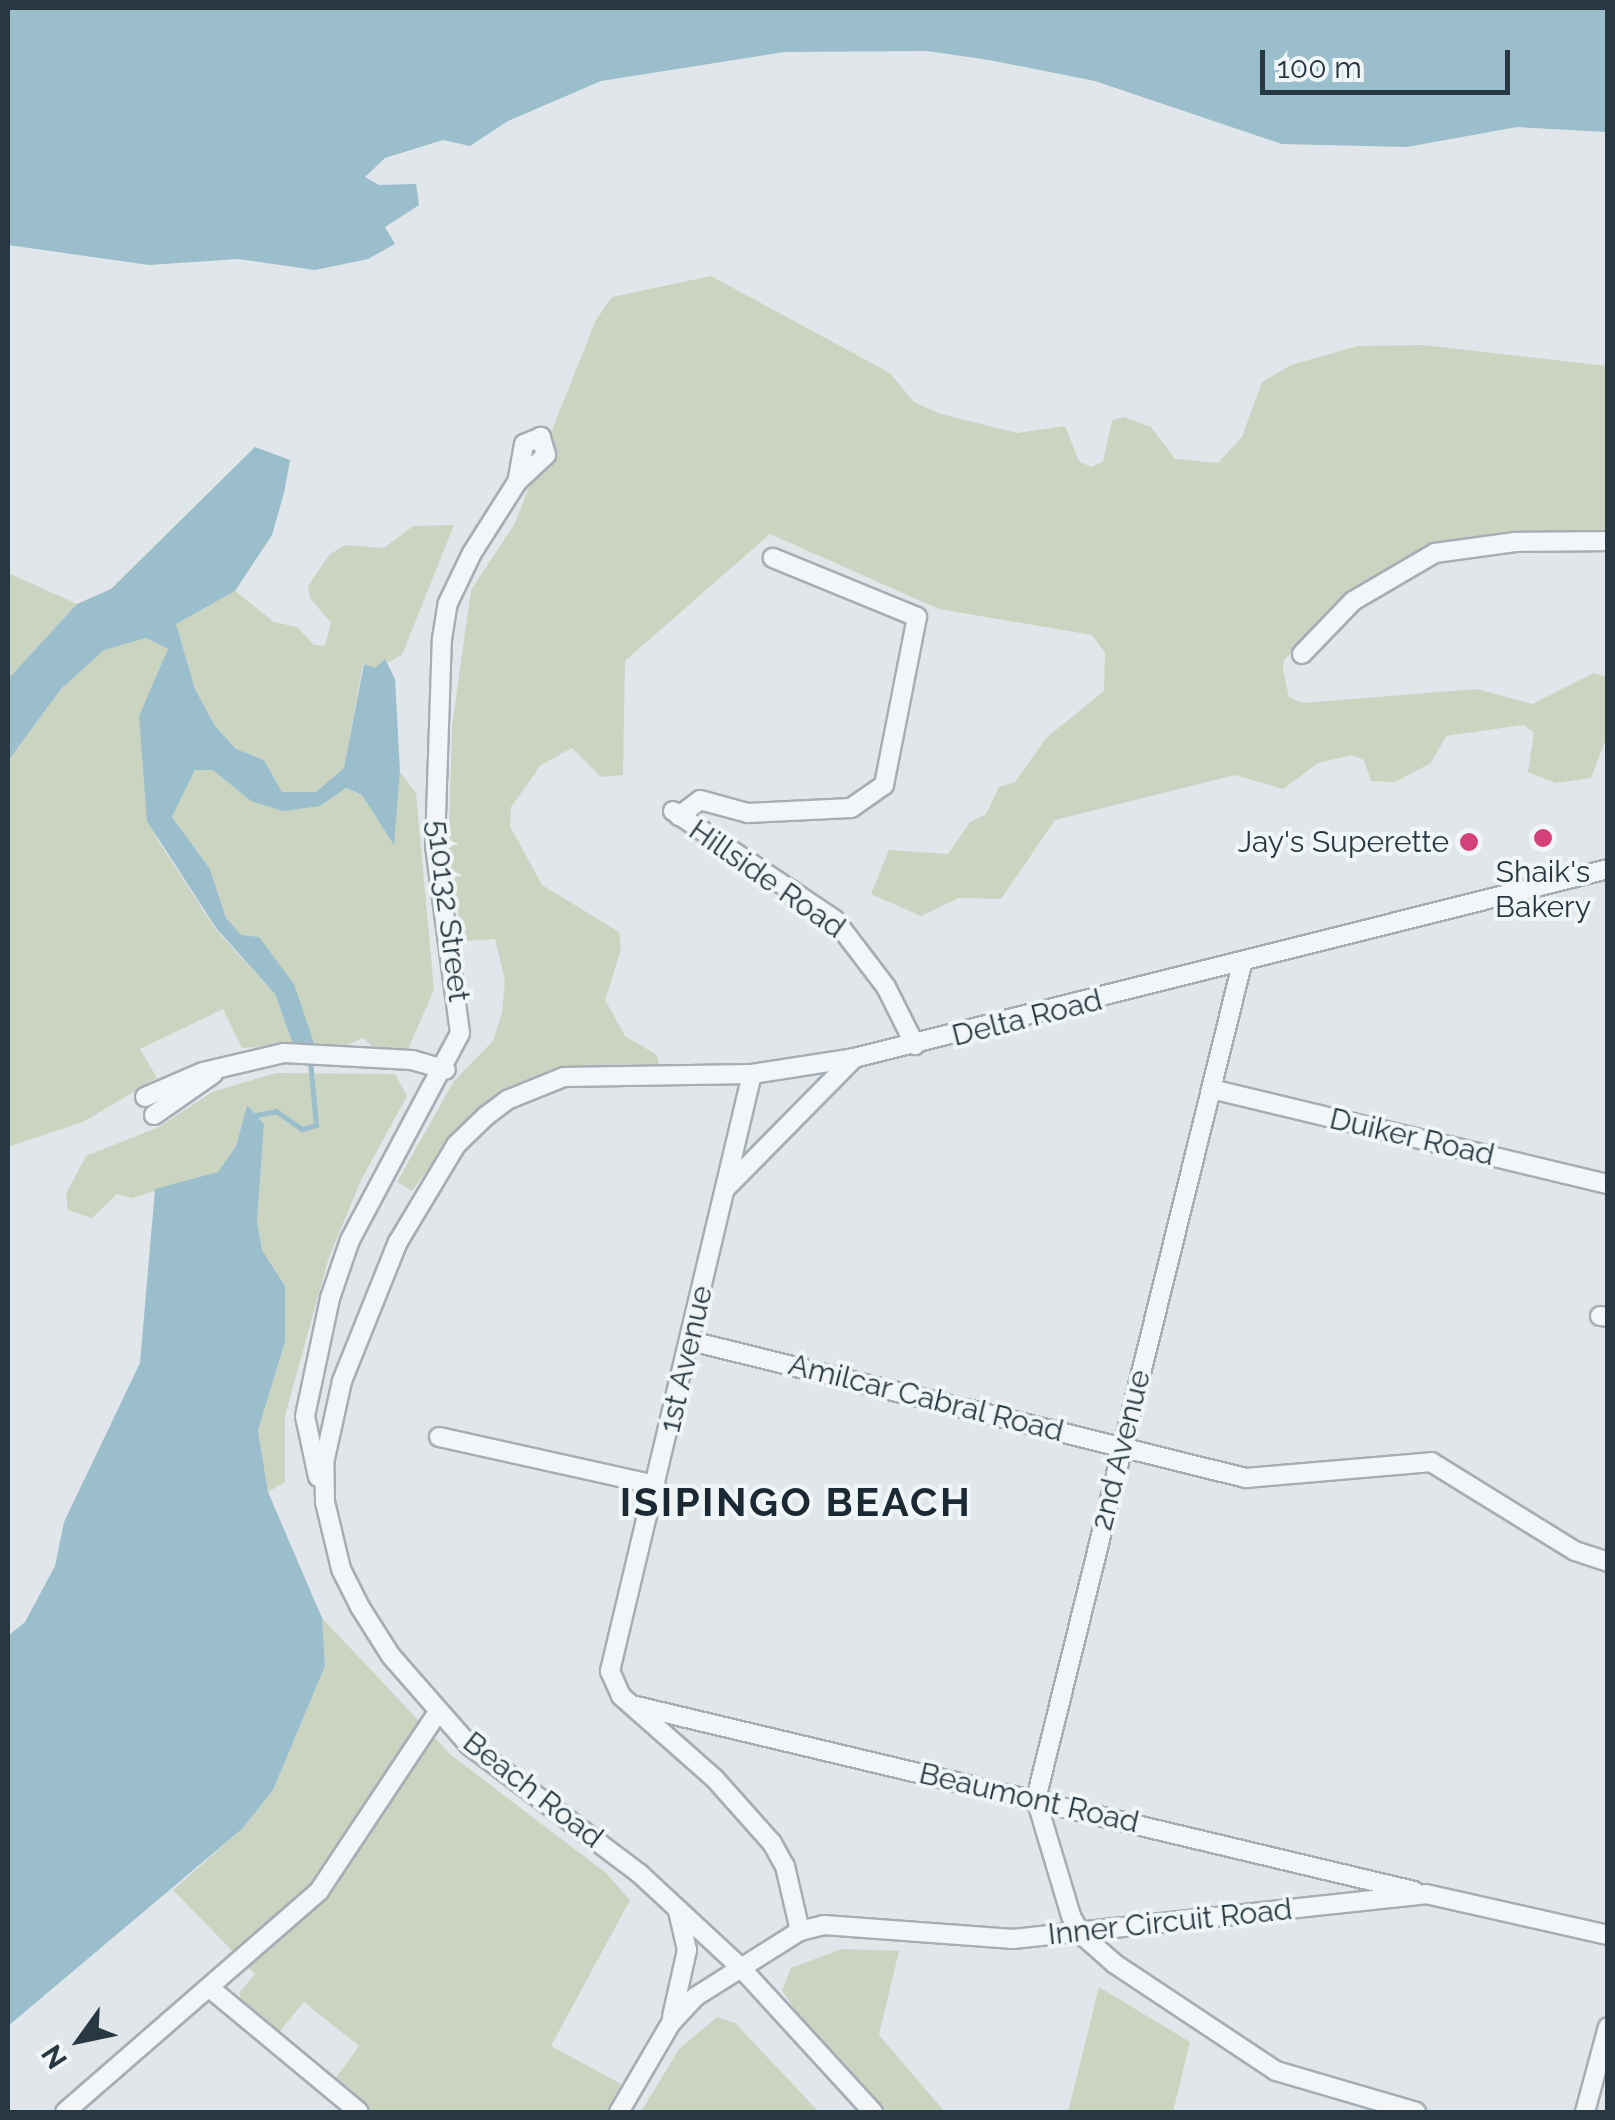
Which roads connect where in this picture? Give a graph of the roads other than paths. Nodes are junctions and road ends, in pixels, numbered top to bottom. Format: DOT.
graph roads {
  1 [pos="517,482"];
  2 [pos="1608,541"];
  3 [pos="773,558"];
  4 [pos="1302,654"];
  5 [pos="1608,869"];
  6 [pos="1242,964"];
  7 [pos="915,1046"];
  8 [pos="854,1058"];
  9 [pos="446,1070"];
  10 [pos="213,1074"];
  11 [pos="752,1074"];
  12 [pos="1216,1090"];
  13 [pos="145,1098"];
  14 [pos="154,1115"];
  15 [pos="456,1145"];
  16 [pos="1608,1184"];
  17 [pos="727,1187"];
  18 [pos="691,1340"];
  19 [pos="439,1436"];
  20 [pos="1121,1446"];
  21 [pos="656,1485"];
  22 [pos="325,1502"];
  23 [pos="1608,1562"];
  24 [pos="631,1705"];
  25 [pos="438,1712"];
  26 [pos="1036,1799"];
  27 [pos="1426,1894"];
  28 [pos="678,1910"];
  29 [pos="800,1931"];
  30 [pos="1080,1934"];
  31 [pos="1608,1936"];
  32 [pos="739,1966"];
  33 [pos="211,1989"];
  34 [pos="671,2023"];
  35 [pos="1608,2026"];
  36 [pos="1395,2110"];
  37 [pos="65,2112"];
  38 [pos="359,2112"];
  39 [pos="618,2112"];
  40 [pos="872,2112"];
  41 [pos="1416,2112"];
  42 [pos="1585,2112"];
  1 -- 9 [label="street, 510132 Street"];
  2 -- 4 [label="street"];
  3 -- 7 [label="street, Hillside Road"];
  5 -- 6 [label="street, Delta Road"];
  6 -- 7 [label="street, Delta Road"];
  6 -- 12 [label="street, 2nd Avenue"];
  7 -- 8 [label="street, Delta Road"];
  8 -- 11 [label="street, Delta Road"];
  8 -- 17 [label="street"];
  9 -- 10 [label="street"];
  9 -- 22 [label="street, 510132 Street"];
  10 -- 13 [label="street"];
  10 -- 14 [label="street"];
  11 -- 15 [label="street, Delta Road"];
  11 -- 17 [label="street, 1st Avenue"];
  12 -- 16 [label="street, Duiker Road"];
  12 -- 20 [label="street, 2nd Avenue"];
  15 -- 22 [label="street, Beach Road"];
  17 -- 18 [label="street, 1st Avenue"];
  18 -- 20 [label="street, Amilcar Cabral Road"];
  18 -- 21 [label="street, 1st Avenue"];
  19 -- 21 [label="street"];
  20 -- 23 [label="street, Amilcar Cabral Road"];
  20 -- 26 [label="street, 2nd Avenue"];
  21 -- 24 [label="street, 1st Avenue"];
  22 -- 25 [label="street, Beach Road"];
  24 -- 26 [label="street, Beaumont Road"];
  24 -- 29 [label="street, 1st Avenue"];
  25 -- 28 [label="street, Beach Road"];
  25 -- 33 [label="street"];
  26 -- 27 [label="street, Beaumont Road"];
  26 -- 30 [label="street"];
  27 -- 30 [label="street, Inner Circuit Road"];
  27 -- 31 [label="street, Inner Circuit Road"];
  28 -- 32 [label="street, Beach Road"];
  28 -- 34 [label="street"];
  29 -- 30 [label="street, Inner Circuit Road"];
  29 -- 32 [label="street, Inner Circuit Road"];
  30 -- 36 [label="street"];
  32 -- 34 [label="street, Inner Circuit Road"];
  32 -- 40 [label="street, Beach Road"];
  33 -- 37 [label="street"];
  33 -- 38 [label="street"];
  34 -- 39 [label="street"];
  35 -- 42 [label="street"];
  36 -- 41 [label="street"];
}
